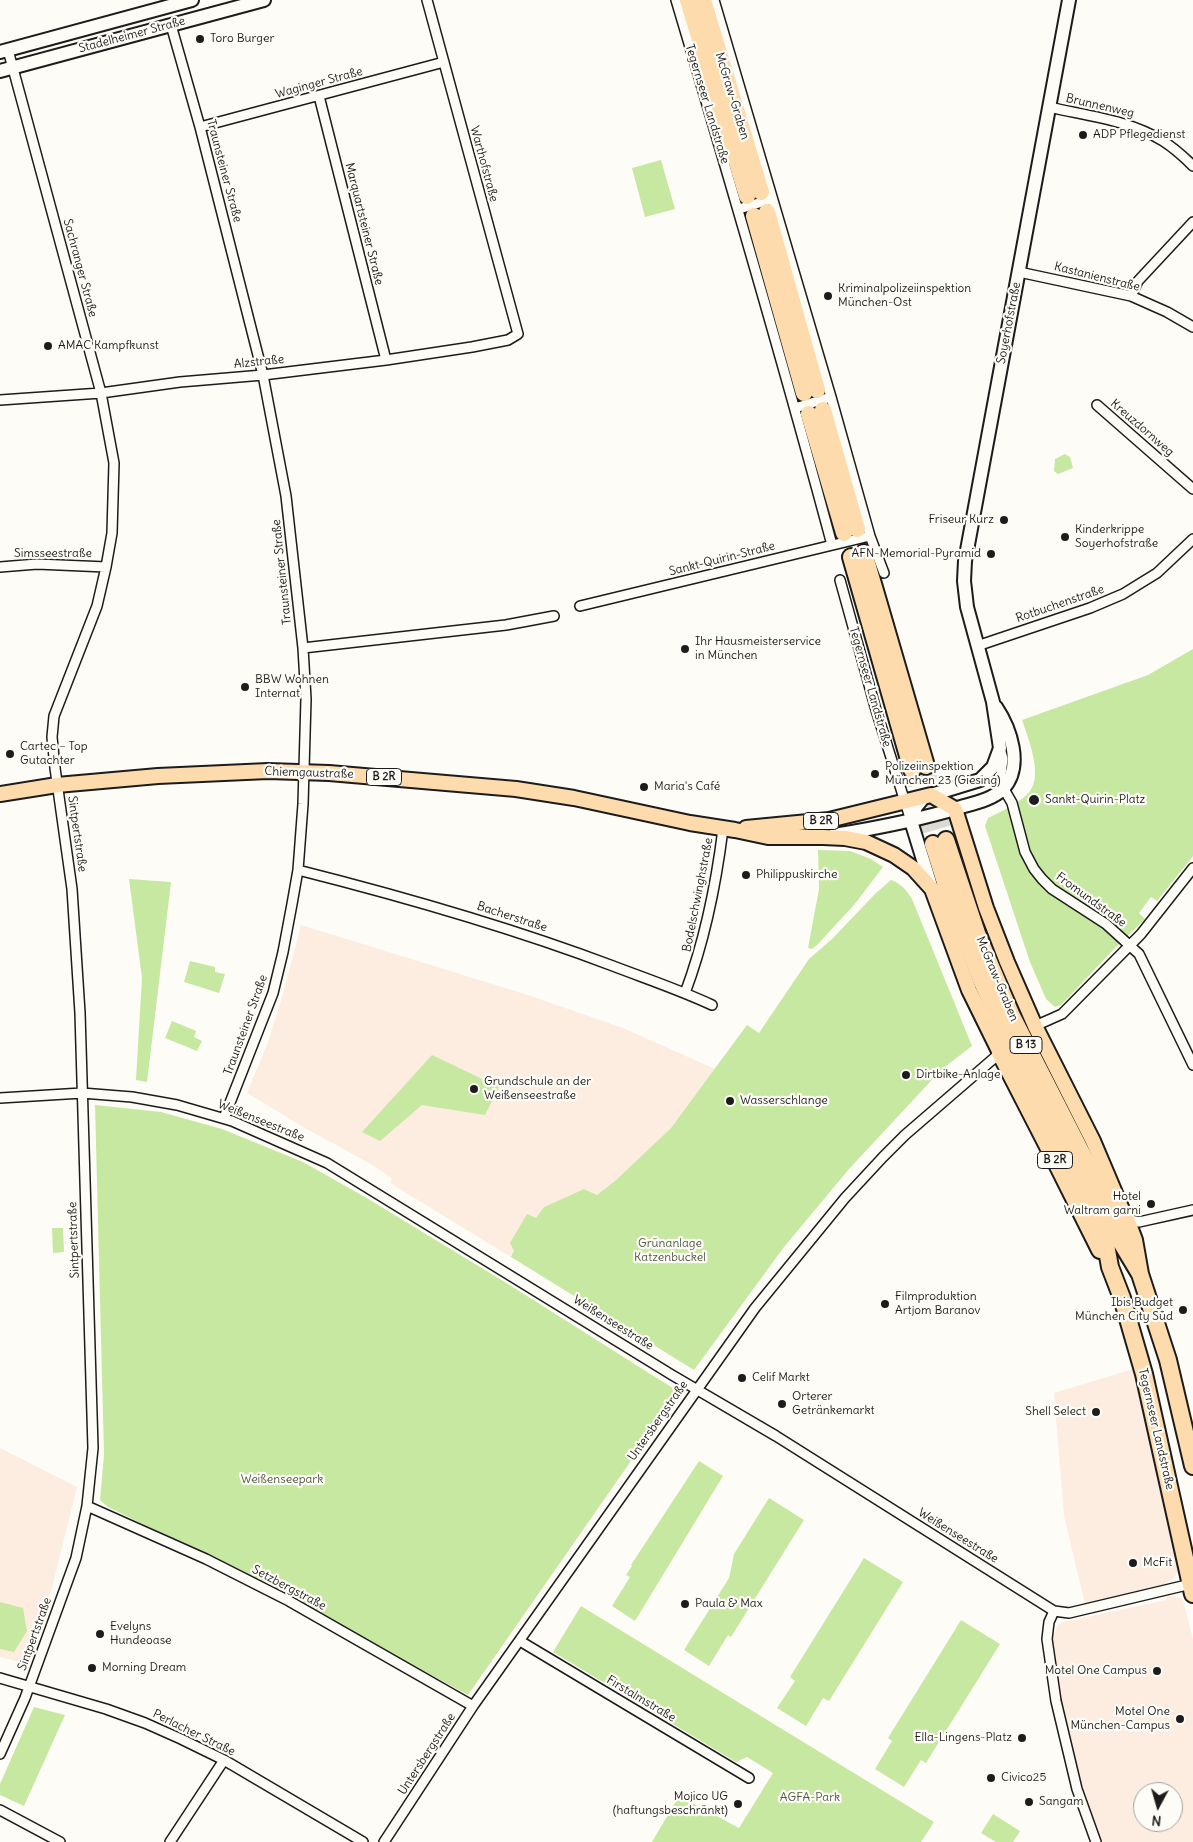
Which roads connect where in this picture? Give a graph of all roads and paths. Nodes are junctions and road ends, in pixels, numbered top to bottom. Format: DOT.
graph roads {
  1 [pos="192,0"];
  2 [pos="264,0"];
  3 [pos="427,0"];
  4 [pos="676,0"];
  5 [pos="688,0"];
  6 [pos="703,0"];
  7 [pos="714,0"];
  8 [pos="1068,0"];
  9 [pos="249,2"];
  10 [pos="171,24"];
  11 [pos="4,51"];
  12 [pos="444,62"];
  13 [pos="6,69"];
  14 [pos="319,96"];
  15 [pos="1049,107"];
  16 [pos="200,127"];
  17 [pos="1193,165"];
  18 [pos="757,204"];
  19 [pos="1193,222"];
  20 [pos="1019,272"];
  21 [pos="1131,296"];
  22 [pos="1193,327"];
  23 [pos="518,334"];
  24 [pos="386,360"];
  25 [pos="263,375"];
  26 [pos="101,392"];
  27 [pos="0,400"];
  28 [pos="813,402"];
  29 [pos="1097,405"];
  30 [pos="1193,489"];
  31 [pos="857,533"];
  32 [pos="1193,539"];
  33 [pos="832,545"];
  34 [pos="857,555"];
  35 [pos="0,567"];
  36 [pos="106,567"];
  37 [pos="884,573"];
  38 [pos="840,580"];
  39 [pos="580,606"];
  40 [pos="554,616"];
  41 [pos="976,646"];
  42 [pos="303,648"];
  43 [pos="993,702"];
  44 [pos="1000,748"];
  45 [pos="919,768"];
  46 [pos="304,772"];
  47 [pos="57,786"];
  48 [pos="1003,788"];
  49 [pos="0,794"];
  50 [pos="927,796"];
  51 [pos="905,802"];
  52 [pos="955,809"];
  53 [pos="911,821"];
  54 [pos="729,829"];
  55 [pos="823,836"];
  56 [pos="1193,868"];
  57 [pos="298,870"];
  58 [pos="932,889"];
  59 [pos="1130,945"];
  60 [pos="686,993"];
  61 [pos="712,1005"];
  62 [pos="1034,1026"];
  63 [pos="1000,1053"];
  64 [pos="1193,1065"];
  65 [pos="82,1093"];
  66 [pos="0,1098"];
  67 [pos="224,1118"];
  68 [pos="1193,1210"];
  69 [pos="1126,1219"];
  70 [pos="1110,1266"];
  71 [pos="1140,1274"];
  72 [pos="697,1389"];
  73 [pos="1193,1466"];
  74 [pos="87,1506"];
  75 [pos="1192,1589"];
  76 [pos="1054,1612"];
  77 [pos="520,1641"];
  78 [pos="0,1678"];
  79 [pos="30,1686"];
  80 [pos="473,1706"];
  81 [pos="0,1754"];
  82 [pos="224,1760"];
  83 [pos="749,1778"];
  84 [pos="0,1810"];
  85 [pos="60,1842"];
  86 [pos="170,1842"];
  87 [pos="363,1842"];
  88 [pos="384,1842"];
  89 [pos="1096,1842"];
  1 -- 11 [label="main road, Stadelheimer Straße"];
  2 -- 9 [label="main road, Stadelheimer Straße"];
  3 -- 12 [label="street, Warthofstraße"];
  4 -- 18 [label="street, Tegernseer Landstraße"];
  5 -- 18 [label="highway, McGraw-Graben"];
  6 -- 18 [label="highway, McGraw-Graben"];
  7 -- 18 [label="street, Tegernseer Landstraße"];
  8 -- 15 [label="main road, Soyerhofstraße"];
  9 -- 10 [label="main road, Stadelheimer Straße"];
  10 -- 13 [label="main road, Stadelheimer Straße"];
  10 -- 16 [label="street, Traunsteiner Straße"];
  11 -- 13 [label="street, Sachranger Straße"];
  12 -- 14 [label="street, Waginger Straße"];
  12 -- 23 [label="street, Warthofstraße"];
  13 -- 26 [label="street, Sachranger Straße"];
  14 -- 16 [label="street, Waginger Straße"];
  14 -- 24 [label="street, Marquartsteiner Straße"];
  15 -- 17 [label="street, Brunnenweg"];
  15 -- 20 [label="main road, Soyerhofstraße"];
  16 -- 25 [label="street, Traunsteiner Straße"];
  18 -- 28 [label="highway, McGraw-Graben"];
  18 -- 28 [label="street, Tegernseer Landstraße"];
  19 -- 21 [label="street"];
  20 -- 21 [label="street, Kastanienstraße"];
  20 -- 41 [label="main road, Soyerhofstraße"];
  21 -- 22 [label="street, Kastanienstraße"];
  23 -- 24 [label="street, Alzstraße"];
  24 -- 25 [label="street, Alzstraße"];
  25 -- 26 [label="street, Alzstraße"];
  25 -- 42 [label="street, Traunsteiner Straße"];
  26 -- 27 [label="street, Alzstraße"];
  26 -- 36 [label="street, Sachranger Straße"];
  28 -- 31 [label="highway, McGraw-Graben"];
  28 -- 31 [label="street, Tegernseer Landstraße"];
  28 -- 33 [label="street, Tegernseer Landstraße"];
  29 -- 30 [label="street, Kreuzdornweg"];
  31 -- 33 [label="street, Sankt-Quirin-Straße"];
  31 -- 37 [label="street, Tegernseer Landstraße"];
  32 -- 41 [label="street, Rotbuchenstraße"];
  33 -- 39 [label="street, Sankt-Quirin-Straße"];
  34 -- 45 [label="highway"];
  35 -- 36 [label="street, Simsseestraße"];
  36 -- 47 [label="street, Sachranger Straße"];
  38 -- 51 [label="street, Tegernseer Landstraße"];
  40 -- 42 [label="street"];
  41 -- 43 [label="main road"];
  42 -- 46 [label="street, Traunsteiner Straße"];
  43 -- 44 [label="main road"];
  43 -- 48 [label="main road"];
  44 -- 48 [label="street, Fromundstraße"];
  44 -- 50 [label="main road"];
  46 -- 47 [label="main road, Chiemgaustraße / B 2R"];
  46 -- 54 [label="main road, Chiemgaustraße / B 2R"];
  46 -- 57 [label="street, Traunsteiner Straße"];
  47 -- 49 [label="main road, Chiemgaustraße / B 2R"];
  47 -- 65 [label="street, Sintpertstraße"];
  48 -- 52 [label="main road"];
  48 -- 59 [label="street, Fromundstraße"];
  50 -- 51 [label="main road, Chiemgaustraße / B 2R"];
  50 -- 52 [label="main road"];
  50 -- 53 [label="main road"];
  51 -- 53 [label="street, Tegernseer Landstraße"];
  51 -- 54 [label="main road, Chiemgaustraße / B 2R"];
  52 -- 53 [label="main road"];
  52 -- 62 [label="main road"];
  53 -- 55 [label="main road, Chiemgaustraße"];
  53 -- 58 [label="main road"];
  54 -- 55 [label="main road, Chiemgaustraße / B 2R"];
  54 -- 60 [label="street, Bodelschwinghstraße"];
  55 -- 58 [label="main road, B 2R"];
  56 -- 59 [label="street"];
  57 -- 60 [label="street, Bacherstraße"];
  57 -- 67 [label="street, Traunsteiner Straße"];
  58 -- 63 [label="main road, B 2R"];
  59 -- 62 [label="street"];
  59 -- 64 [label="street, Fromundstraße"];
  60 -- 61 [label="street, Bacherstraße"];
  62 -- 69 [label="main road"];
  63 -- 70 [label="highway, B 2R"];
  63 -- 72 [label="street, Untersbergstraße"];
  65 -- 66 [label="street, Weißenseestraße"];
  65 -- 67 [label="street, Weißenseestraße"];
  65 -- 74 [label="street, Sintpertstraße"];
  67 -- 72 [label="street, Weißenseestraße"];
  68 -- 69 [label="street"];
  69 -- 71 [label="highway"];
  70 -- 71 [label="highway, McGraw-Graben / B 13"];
  70 -- 75 [label="highway, Tegernseer Landstraße / B 2R"];
  71 -- 73 [label="highway"];
  72 -- 76 [label="street, Weißenseestraße"];
  72 -- 77 [label="street, Untersbergstraße"];
  74 -- 79 [label="street, Sintpertstraße"];
  74 -- 80 [label="street, Setzbergstraße"];
  75 -- 76 [label="street"];
  76 -- 89 [label="street"];
  77 -- 80 [label="street, Untersbergstraße"];
  77 -- 83 [label="street, Firstalmstraße"];
  78 -- 79 [label="street, Perlacher Straße"];
  79 -- 81 [label="street, Sintpertstraße"];
  79 -- 82 [label="street, Perlacher Straße"];
  80 -- 88 [label="street, Untersbergstraße"];
  82 -- 86 [label="street"];
  82 -- 87 [label="street, Perlacher Straße"];
  84 -- 85 [label="street"];
}
